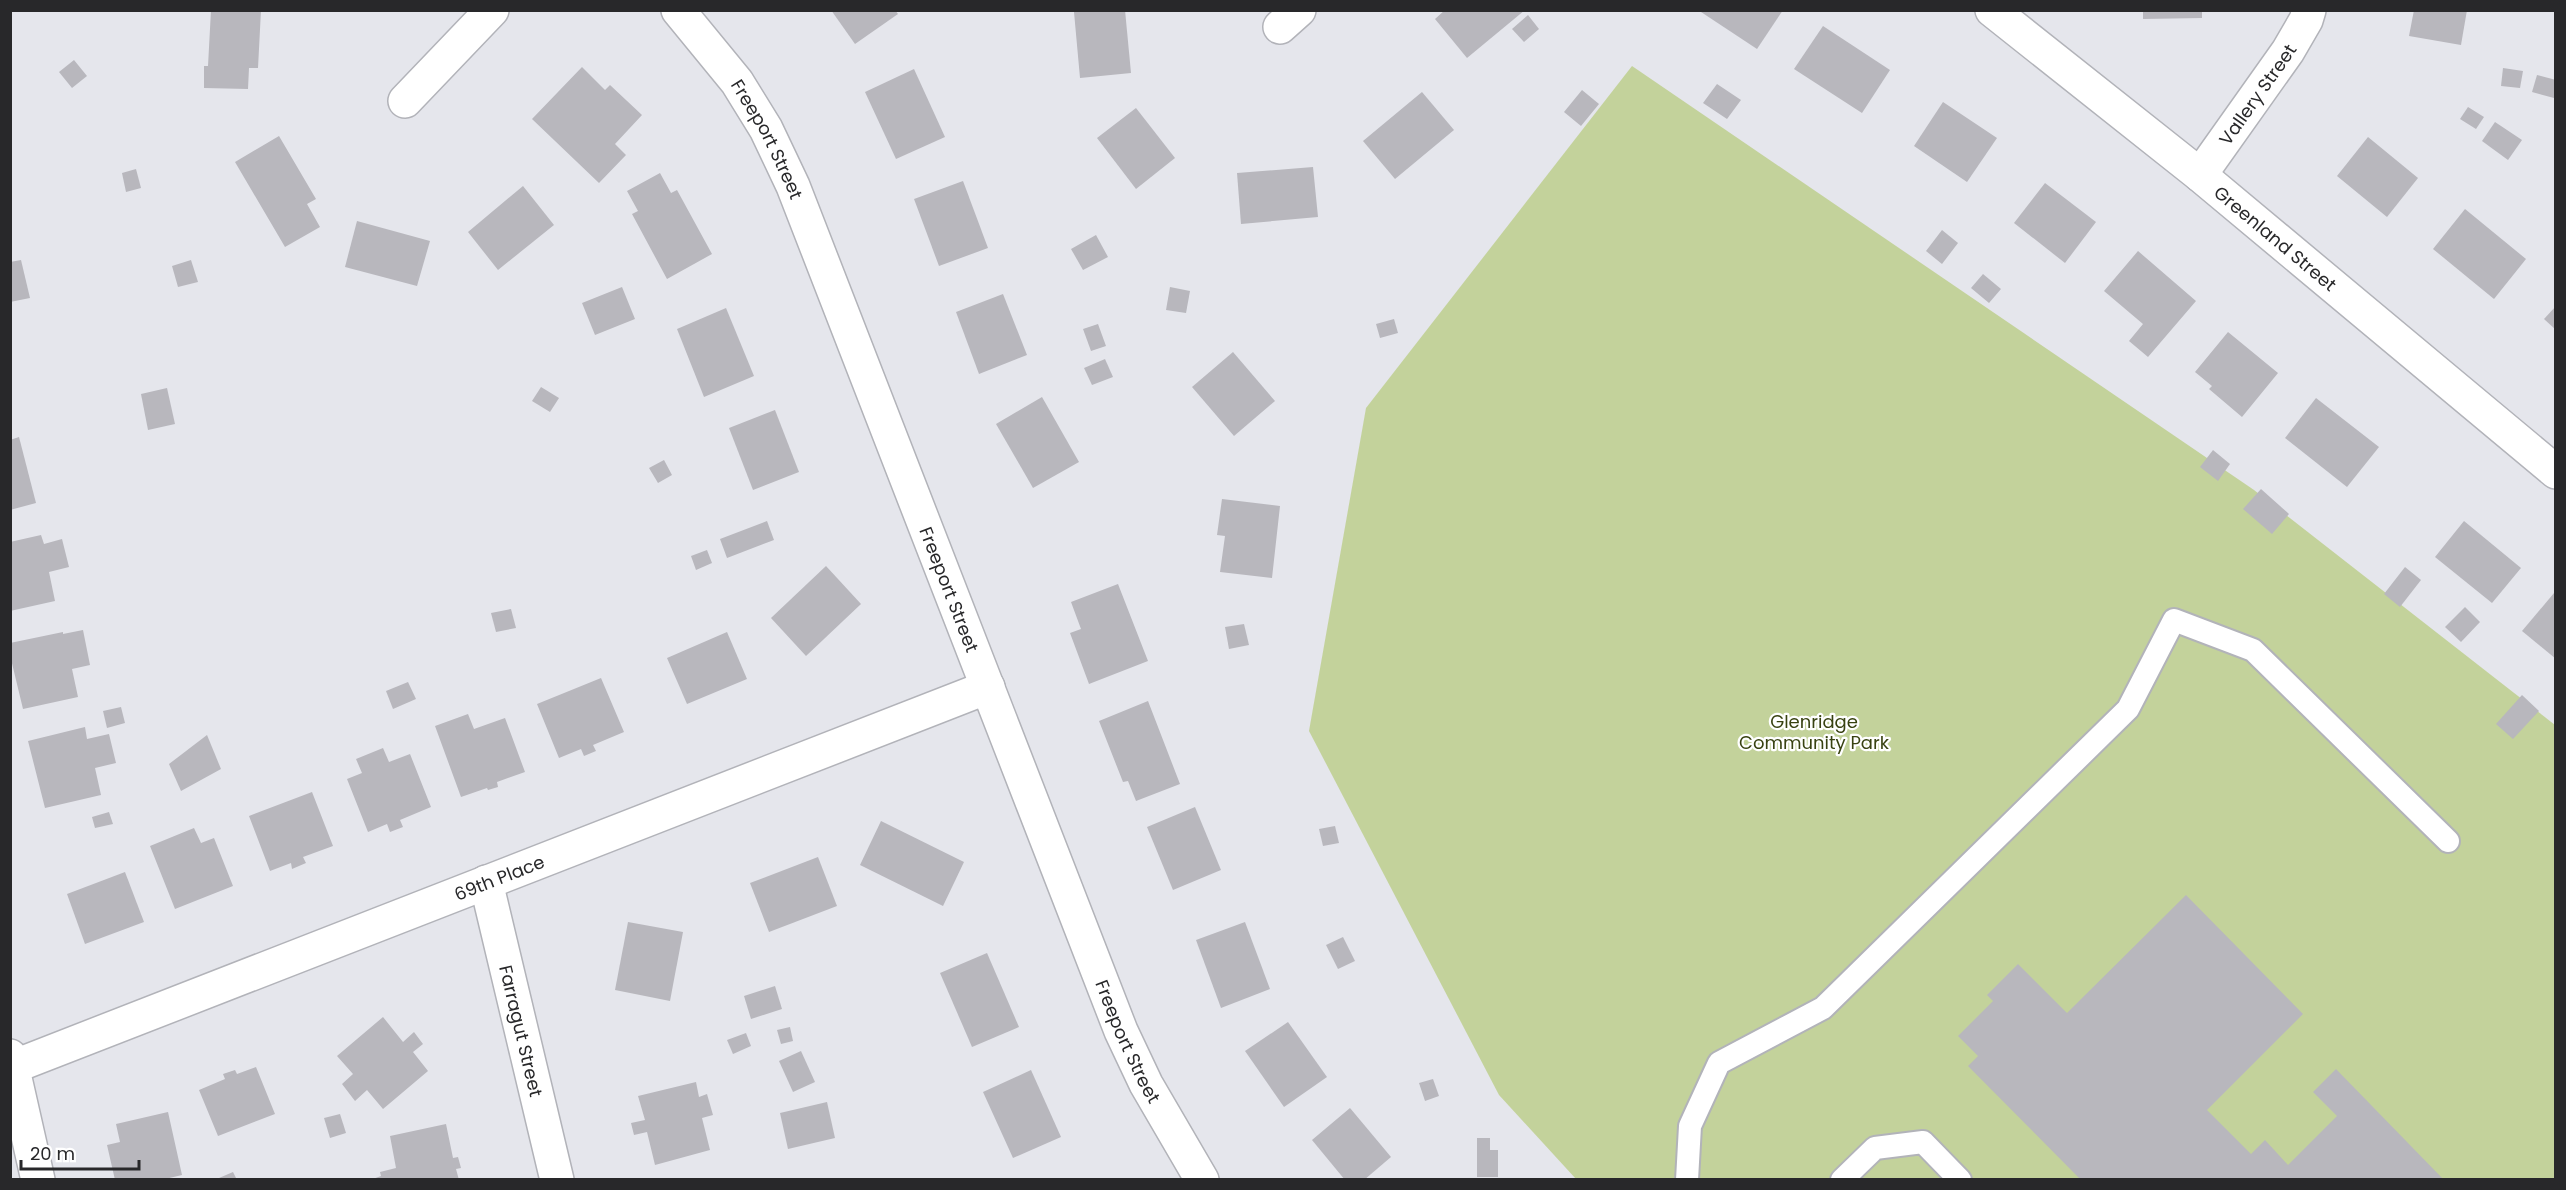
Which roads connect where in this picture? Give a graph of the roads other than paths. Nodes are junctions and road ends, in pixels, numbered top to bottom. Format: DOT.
graph roads {
  1 [pos="492,10"];
  2 [pos="678,10"];
  3 [pos="1992,10"];
  4 [pos="2309,10"];
  5 [pos="405,101"];
  6 [pos="2200,176"];
  7 [pos="2556,472"];
  8 [pos="988,687"];
  9 [pos="2448,841"];
  10 [pos="486,882"];
  11 [pos="11,1064"];
  12 [pos="38,1179"];
  13 [pos="557,1179"];
  14 [pos="1202,1179"];
  15 [pos="1687,1179"];
  16 [pos="1842,1179"];
  17 [pos="1960,1179"];
  1 -- 5 [label="street"];
  2 -- 8 [label="street, Freeport Street"];
  3 -- 6 [label="street, Greenland Street"];
  4 -- 6 [label="street, Vallery Street"];
  6 -- 7 [label="street, Greenland Street"];
  8 -- 10 [label="street, 69th Place"];
  8 -- 14 [label="street, Freeport Street"];
  9 -- 15 [label="lane"];
  10 -- 11 [label="street, 69th Place"];
  10 -- 13 [label="street, Farragut Street"];
  11 -- 12 [label="street"];
  16 -- 17 [label="lane"];
}
